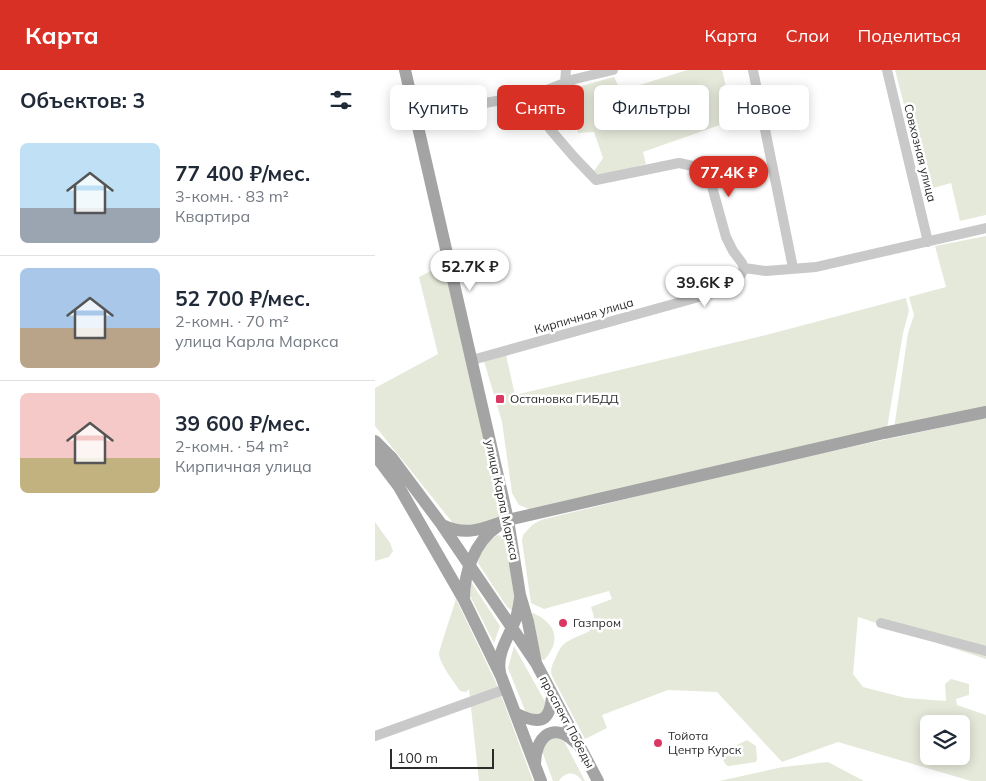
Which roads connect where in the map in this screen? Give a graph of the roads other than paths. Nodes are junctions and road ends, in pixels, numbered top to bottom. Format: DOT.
graph roads {
  1 [pos="405,70"];
  2 [pos="566,70"];
  3 [pos="613,70"];
  4 [pos="753,70"];
  5 [pos="887,70"];
  6 [pos="565,83"];
  7 [pos="409,85"];
  8 [pos="560,85"];
  9 [pos="419,130"];
  10 [pos="552,130"];
  11 [pos="986,228"];
  12 [pos="928,242"];
  13 [pos="743,268"];
  14 [pos="793,268"];
  15 [pos="472,360"];
  16 [pos="986,412"];
  17 [pos="375,441"];
  18 [pos="375,455"];
  19 [pos="508,520"];
  20 [pos="442,525"];
  21 [pos="471,565"];
  22 [pos="521,596"];
  23 [pos="464,600"];
  24 [pos="881,623"];
  25 [pos="511,628"];
  26 [pos="986,651"];
  27 [pos="536,663"];
  28 [pos="501,676"];
  29 [pos="506,689"];
  30 [pos="552,696"];
  31 [pos="515,713"];
  32 [pos="375,736"];
  33 [pos="580,746"];
  34 [pos="535,767"];
  35 [pos="541,781"];
  36 [pos="598,781"];
  1 -- 7 [label="main road, улица Карла Маркса"];
  2 -- 6 [label="street"];
  3 -- 6 [label="street"];
  4 -- 14 [label="street"];
  5 -- 12 [label="street, Совхозная улица"];
  6 -- 8 [label="street"];
  9 -- 15 [label="main road, улица Карла Маркса"];
  10 -- 13 [label="street"];
  11 -- 12 [label="street"];
  12 -- 14 [label="street"];
  13 -- 14 [label="street"];
  13 -- 15 [label="street, Кирпичная улица"];
  15 -- 19 [label="main road, улица Карла Маркса"];
  16 -- 19 [label="main road"];
  17 -- 20 [label="main road"];
  18 -- 23 [label="main road"];
  19 -- 20 [label="main road"];
  19 -- 21 [label="main road"];
  19 -- 22 [label="main road, улица Карла Маркса"];
  20 -- 21 [label="main road"];
  21 -- 23 [label="main road"];
  21 -- 25 [label="main road"];
  22 -- 25 [label="main road"];
  22 -- 27 [label="main road, улица Карла Маркса"];
  23 -- 28 [label="main road"];
  24 -- 26 [label="street"];
  25 -- 27 [label="main road"];
  25 -- 28 [label="main road"];
  27 -- 30 [label="main road, проспект Победы"];
  28 -- 29 [label="main road"];
  29 -- 31 [label="main road"];
  29 -- 32 [label="street"];
  30 -- 31 [label="main road"];
  30 -- 33 [label="main road, проспект Победы"];
  31 -- 34 [label="main road"];
  33 -- 34 [label="main road"];
  33 -- 36 [label="main road, проспект Победы"];
  34 -- 35 [label="main road"];
}
